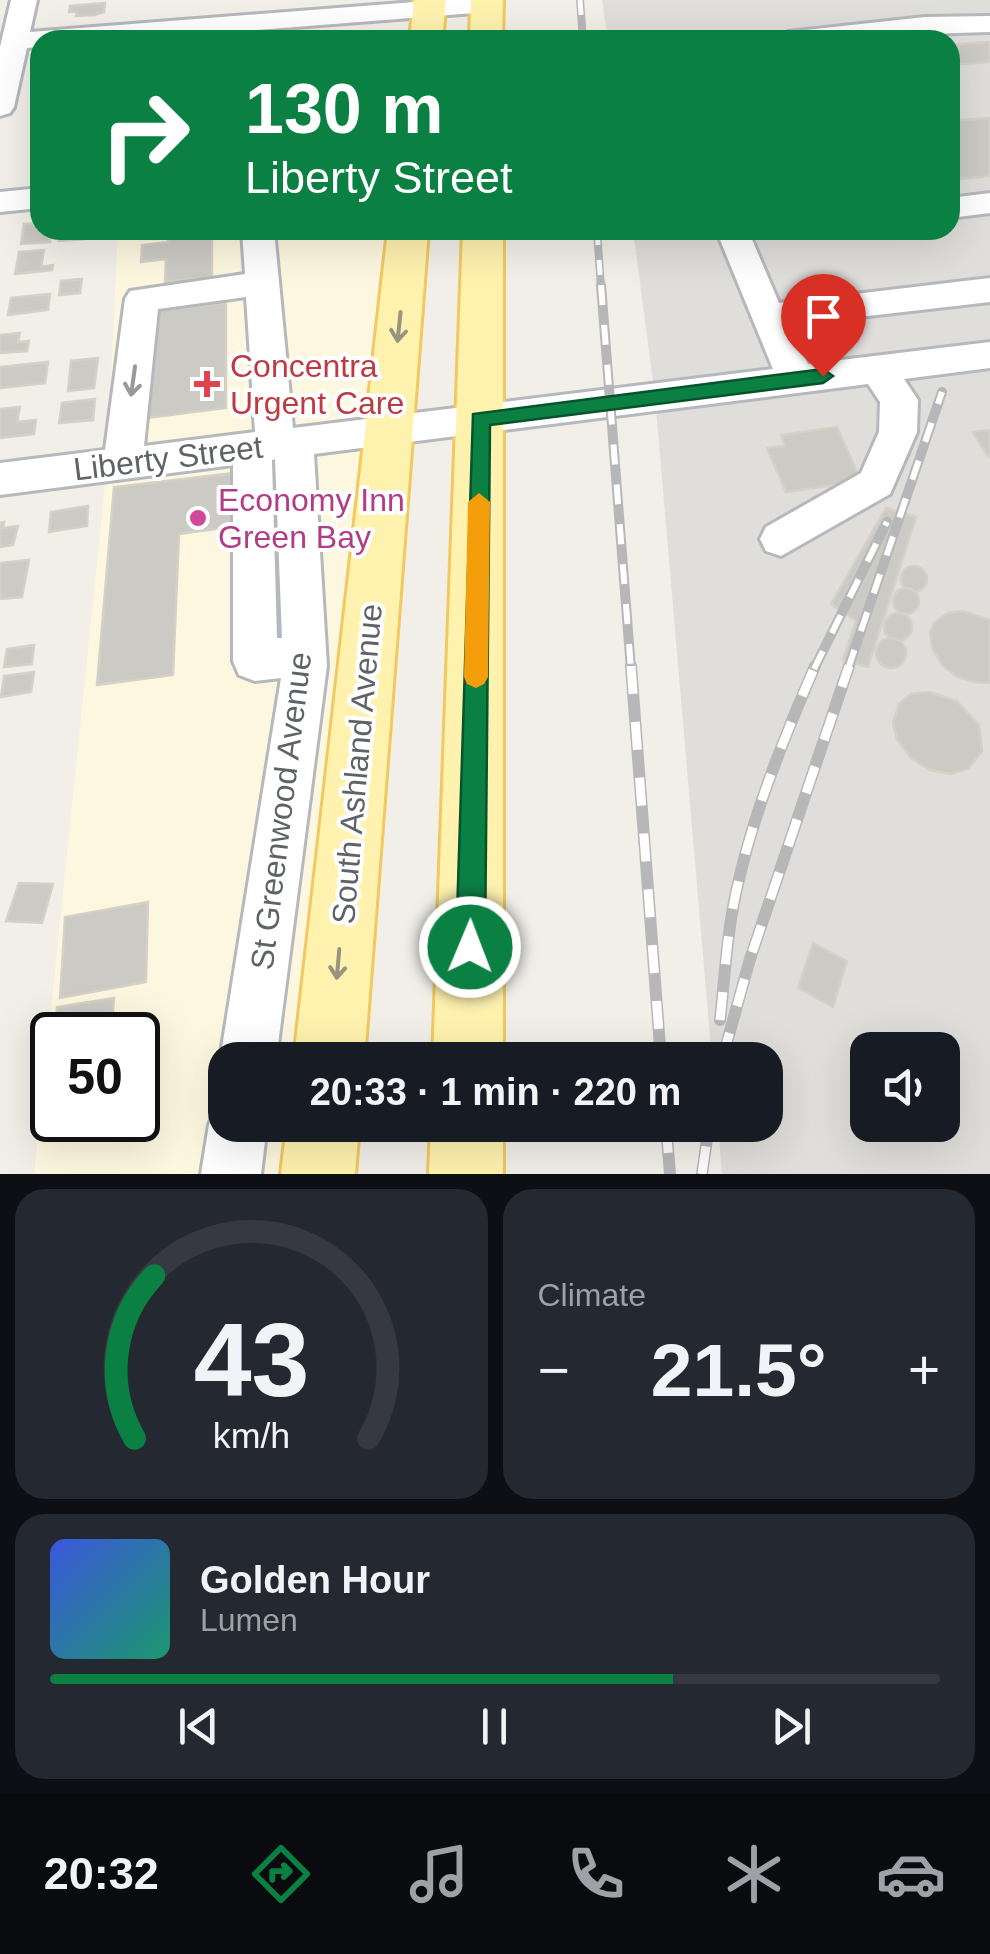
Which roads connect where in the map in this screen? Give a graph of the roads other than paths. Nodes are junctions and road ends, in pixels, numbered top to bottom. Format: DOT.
graph roads {
  1 [pos="24,0"];
  2 [pos="487,2"];
  3 [pos="372,7"];
  4 [pos="428,16"];
  5 [pos="990,24"];
  6 [pos="130,30"];
  7 [pos="486,30"];
  8 [pos="886,30"];
  9 [pos="30,40"];
  10 [pos="15,41"];
  11 [pos="0,106"];
  12 [pos="30,199"];
  13 [pos="0,202"];
  14 [pos="990,203"];
  15 [pos="960,207"];
  16 [pos="259,240"];
  17 [pos="407,240"];
  18 [pos="482,240"];
  19 [pos="736,240"];
  20 [pos="262,283"];
  21 [pos="990,290"];
  22 [pos="768,316"];
  23 [pos="990,355"];
  24 [pos="877,369"];
  25 [pos="796,379"];
  26 [pos="480,419"];
  27 [pos="389,430"];
  28 [pos="274,445"];
  29 [pos="123,464"];
  30 [pos="0,479"];
  31 [pos="781,539"];
  32 [pos="250,1042"];
  33 [pos="331,1042"];
  34 [pos="468,1042"];
  35 [pos="236,1142"];
  36 [pos="321,1142"];
  37 [pos="467,1142"];
  38 [pos="232,1174"];
  39 [pos="318,1174"];
  40 [pos="466,1174"];
  1 -- 10 [label="street"];
  2 -- 4 [label="street"];
  2 -- 7 [label="main road"];
  3 -- 4 [label="street"];
  3 -- 6 [label="street"];
  5 -- 8 [label="street"];
  9 -- 10 [label="street"];
  10 -- 11 [label="street"];
  12 -- 13 [label="street"];
  14 -- 15 [label="street"];
  16 -- 20 [label="street, St Greenwood Avenue"];
  17 -- 27 [label="main road, South Ashland Avenue, one-way"];
  18 -- 26 [label="main road"];
  19 -- 22 [label="street"];
  20 -- 28 [label="street, St Greenwood Avenue"];
  20 -- 29 [label="street, one-way"];
  21 -- 22 [label="street"];
  22 -- 25 [label="street"];
  23 -- 24 [label="street, Liberty Street"];
  24 -- 25 [label="street, Liberty Street"];
  24 -- 31 [label="street"];
  25 -- 26 [label="street, Liberty Street"];
  26 -- 27 [label="street, Liberty Street"];
  26 -- 34 [label="main road"];
  27 -- 28 [label="street, Liberty Street"];
  27 -- 33 [label="main road, South Ashland Avenue, one-way"];
  28 -- 29 [label="street, Liberty Street"];
  28 -- 32 [label="street, St Greenwood Avenue"];
  29 -- 30 [label="street, Liberty Street"];
  35 -- 38 [label="street"];
  36 -- 39 [label="main road"];
  37 -- 40 [label="main road"];
}
